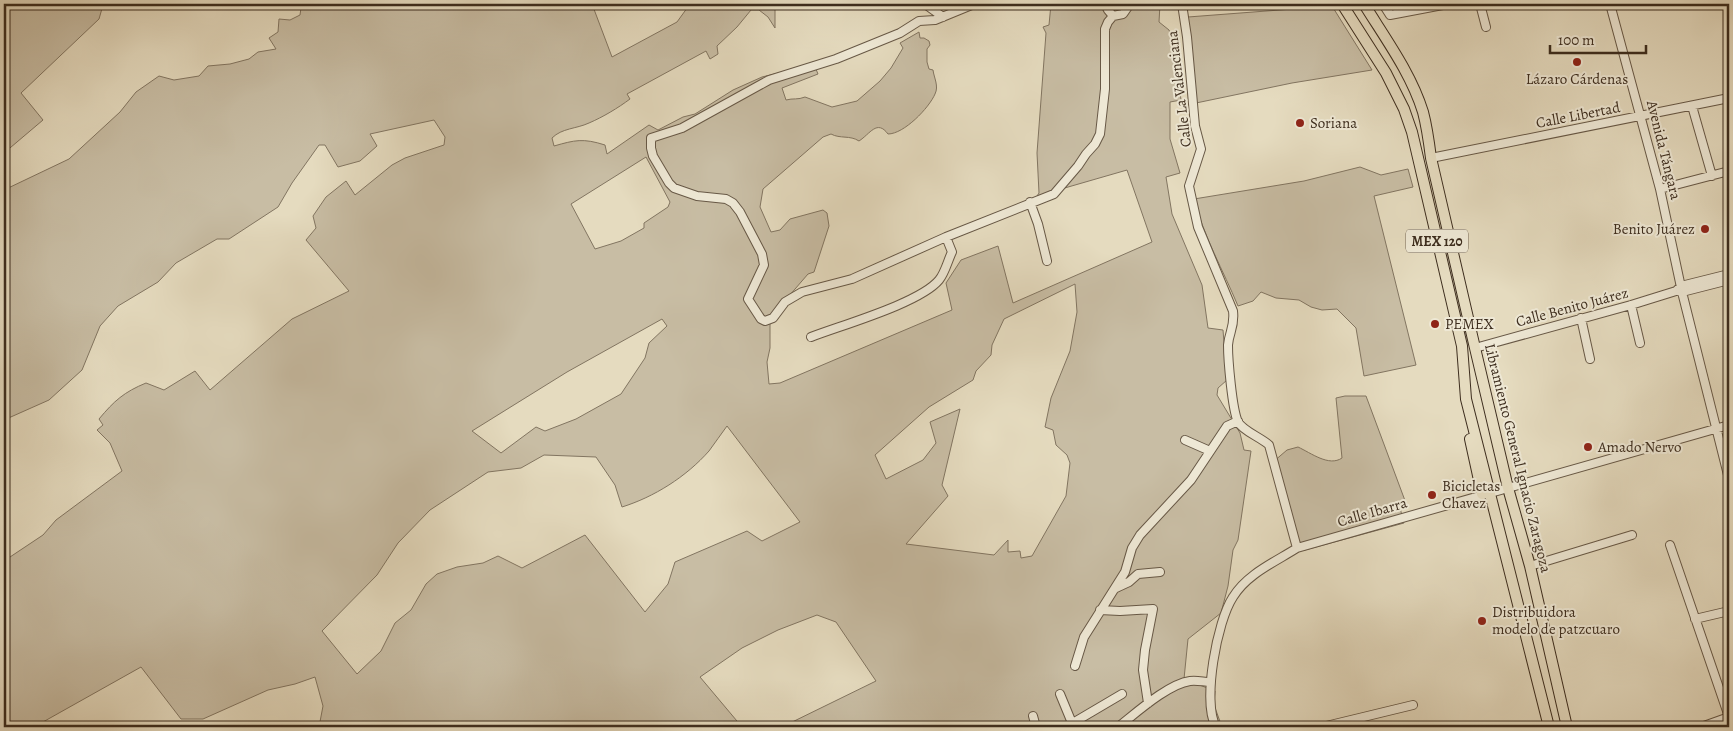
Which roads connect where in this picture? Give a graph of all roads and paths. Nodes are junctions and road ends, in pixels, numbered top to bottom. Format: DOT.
graph roads {
  1 [pos="925,4"];
  2 [pos="974,4"];
  3 [pos="1105,4"];
  4 [pos="1130,4"];
  5 [pos="1182,4"];
  6 [pos="1342,4"];
  7 [pos="1364,4"];
  8 [pos="1383,4"];
  9 [pos="1448,4"];
  10 [pos="1480,4"];
  11 [pos="1620,4"];
  12 [pos="1610,5"];
  13 [pos="1113,16"];
  14 [pos="943,17"];
  15 [pos="1486,27"];
  16 [pos="1729,98"];
  17 [pos="1692,106"];
  18 [pos="1641,117"];
  19 [pos="1431,158"];
  20 [pos="1729,171"];
  21 [pos="1712,176"];
  22 [pos="1660,189"];
  23 [pos="1030,202"];
  24 [pos="946,237"];
  25 [pos="1047,261"];
  26 [pos="1729,274"];
  27 [pos="1729,280"];
  28 [pos="1680,290"];
  29 [pos="1630,305"];
  30 [pos="1581,318"];
  31 [pos="810,337"];
  32 [pos="1640,343"];
  33 [pos="1475,348"];
  34 [pos="1590,359"];
  35 [pos="1238,421"];
  36 [pos="1729,425"];
  37 [pos="1716,429"];
  38 [pos="1185,440"];
  39 [pos="1210,451"];
  40 [pos="1729,479"];
  41 [pos="1511,487"];
  42 [pos="1486,494"];
  43 [pos="1632,535"];
  44 [pos="1670,545"];
  45 [pos="1297,548"];
  46 [pos="1530,566"];
  47 [pos="1160,572"];
  48 [pos="1116,588"];
  49 [pos="1100,610"];
  50 [pos="1729,610"];
  51 [pos="1695,619"];
  52 [pos="1075,666"];
  53 [pos="1210,682"];
  54 [pos="1060,694"];
  55 [pos="1122,694"];
  56 [pos="1542,695"];
  57 [pos="1148,703"];
  58 [pos="1413,705"];
  59 [pos="1033,716"];
  60 [pos="1729,717"];
  61 [pos="1356,718"];
  62 [pos="1069,725"];
  63 [pos="1036,727"];
  64 [pos="1118,727"];
  65 [pos="1216,727"];
  66 [pos="1322,727"];
  67 [pos="1357,727"];
  68 [pos="1542,727"];
  69 [pos="1549,727"];
  70 [pos="1567,727"];
  71 [pos="1701,727"];
  1 -- 14 [label="street"];
  2 -- 14 [label="street"];
  3 -- 13 [label="street"];
  4 -- 13 [label="street"];
  5 -- 35 [label="street, Calle La Valenciana"];
  6 -- 42 [label="main road, Libramiento General Ignacio Zaragoza / MEX 120"];
  7 -- 19 [label="main road, Libramiento General Ignacio Zaragoza / MEX 120"];
  8 -- 9 [label="street"];
  10 -- 15 [label="street"];
  11 -- 12 [label="street"];
  12 -- 18 [label="street, Avenida Tángara"];
  13 -- 23 [label="street"];
  14 -- 24 [label="street"];
  16 -- 17 [label="street, Calle Libertad"];
  17 -- 18 [label="street, Calle Libertad"];
  17 -- 21 [label="street"];
  18 -- 19 [label="street, Calle Libertad"];
  18 -- 22 [label="street, Avenida Tángara"];
  19 -- 33 [label="main road, Libramiento General Ignacio Zaragoza / MEX 120"];
  20 -- 21 [label="street"];
  21 -- 22 [label="street"];
  22 -- 28 [label="street, Avenida Tángara"];
  23 -- 24 [label="street"];
  23 -- 25 [label="street"];
  24 -- 31 [label="street"];
  26 -- 28 [label="street, Calle Benito Juárez"];
  27 -- 28 [label="street, Calle Benito Juárez"];
  28 -- 29 [label="street, Calle Benito Juárez"];
  28 -- 37 [label="street, Avenida Tángara"];
  29 -- 30 [label="street, Calle Benito Juárez"];
  29 -- 32 [label="street"];
  30 -- 33 [label="street, Calle Benito Juárez"];
  30 -- 34 [label="street"];
  33 -- 41 [label="main road, Libramiento General Ignacio Zaragoza / MEX 120"];
  35 -- 39 [label="street"];
  35 -- 45 [label="street"];
  36 -- 37 [label="street, Calle Ibarra"];
  37 -- 40 [label="street, Avenida Tángara"];
  37 -- 41 [label="street, Calle Ibarra"];
  38 -- 39 [label="street"];
  39 -- 48 [label="street"];
  41 -- 42 [label="street, Calle Ibarra"];
  41 -- 46 [label="main road, Libramiento General Ignacio Zaragoza / MEX 120"];
  42 -- 45 [label="street, Calle Ibarra"];
  42 -- 56 [label="main road, Libramiento General Ignacio Zaragoza / MEX 120"];
  43 -- 46 [label="street"];
  44 -- 51 [label="street"];
  45 -- 53 [label="street, Calle Ibarra"];
  46 -- 70 [label="main road, Libramiento General Ignacio Zaragoza / MEX 120"];
  47 -- 48 [label="street"];
  48 -- 49 [label="street"];
  49 -- 52 [label="street"];
  49 -- 57 [label="street"];
  50 -- 51 [label="street"];
  51 -- 60 [label="street"];
  53 -- 57 [label="street"];
  53 -- 65 [label="street, Calle Ibarra"];
  54 -- 62 [label="street"];
  55 -- 62 [label="street"];
  56 -- 68 [label="main road"];
  56 -- 69 [label="main road, Libramiento General Ignacio Zaragoza / MEX 120"];
  57 -- 64 [label="street"];
  58 -- 61 [label="street"];
  59 -- 63 [label="street"];
  60 -- 71 [label="street"];
  61 -- 66 [label="street"];
  61 -- 67 [label="street"];
}
